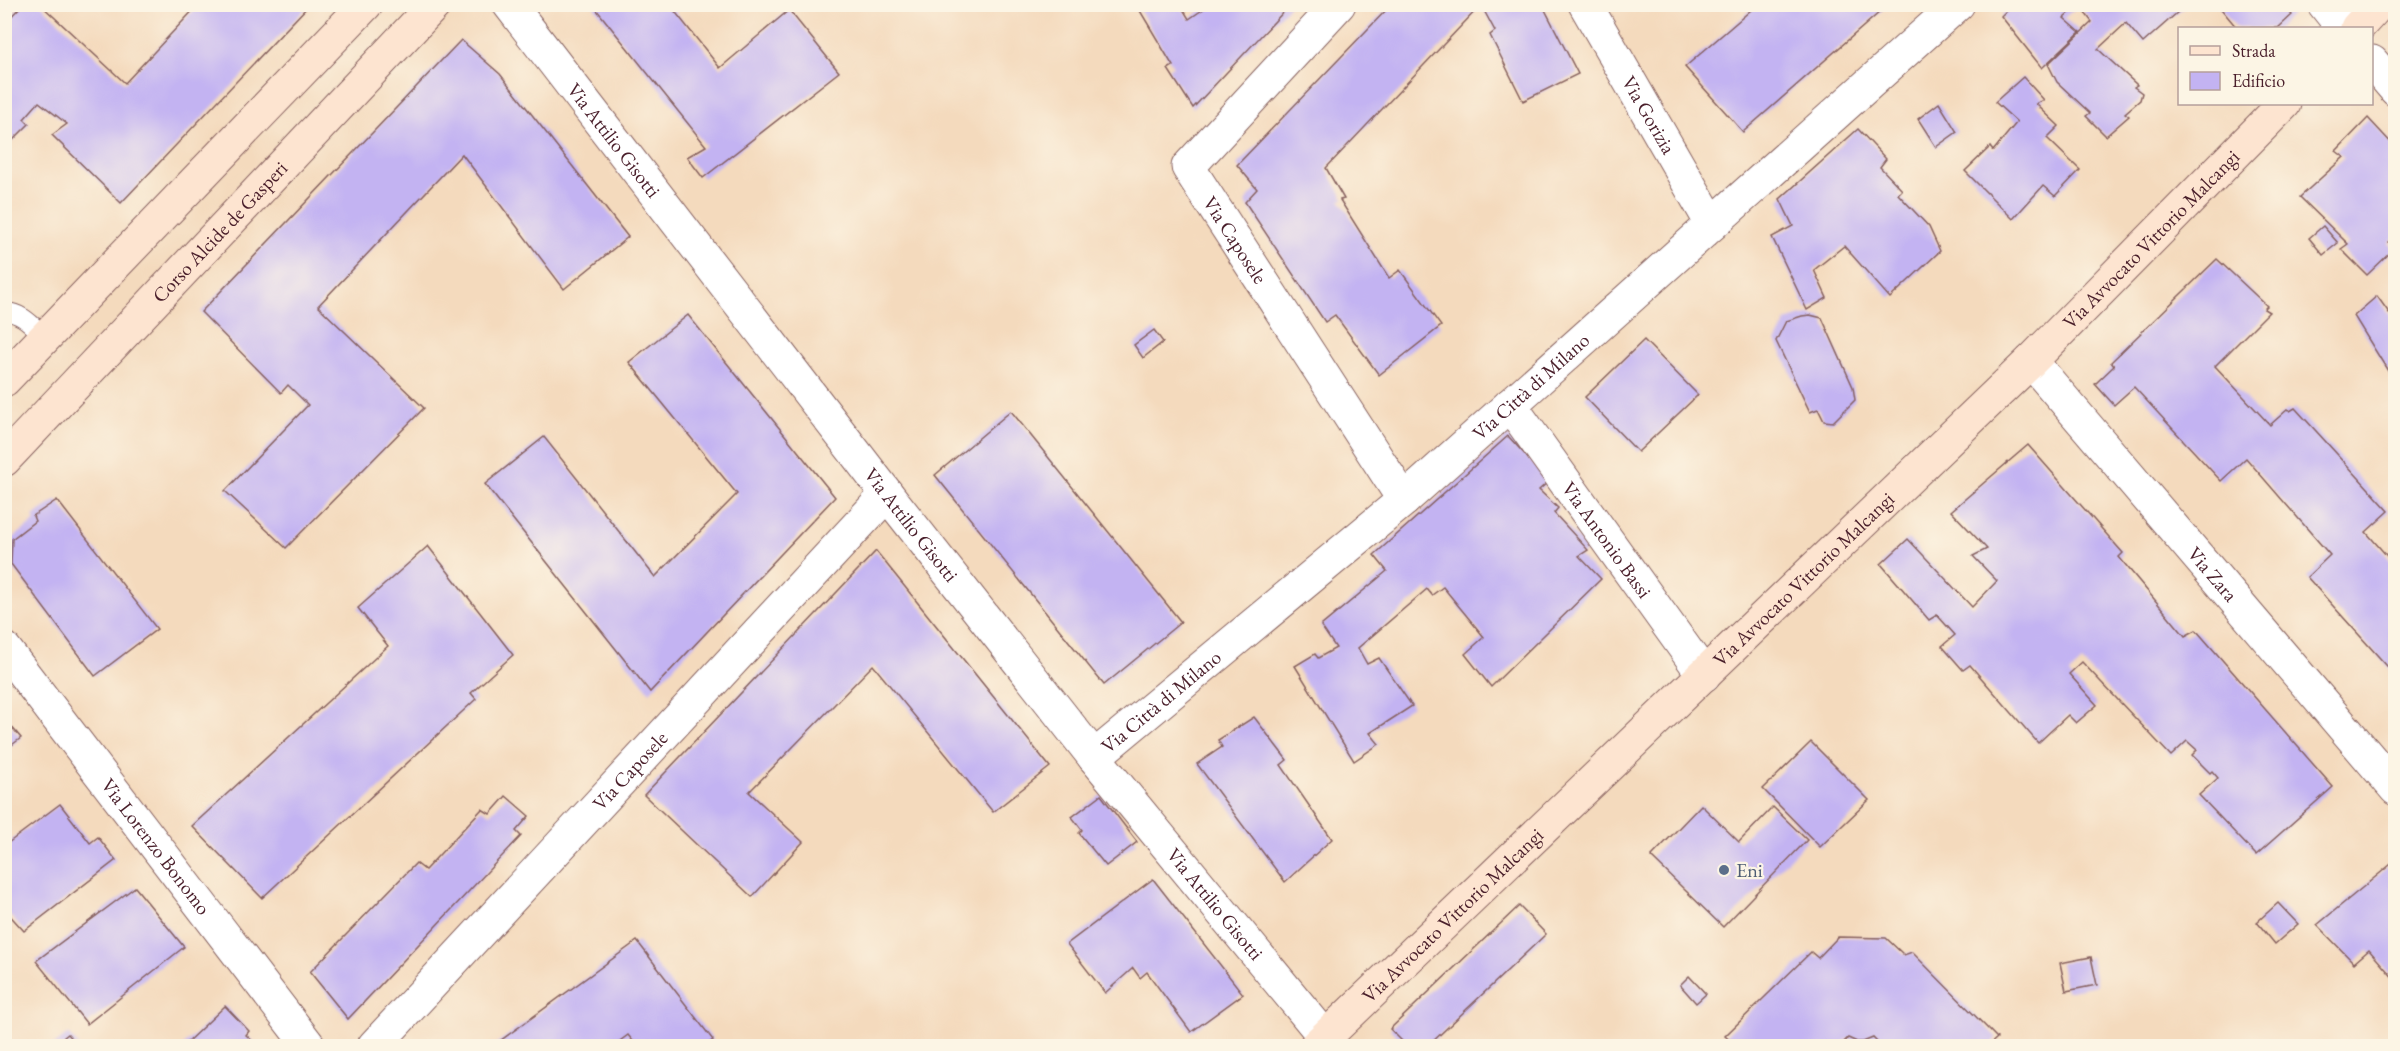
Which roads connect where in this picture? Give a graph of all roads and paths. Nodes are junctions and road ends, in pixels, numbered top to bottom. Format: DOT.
graph roads {
  1 [pos="366,4"];
  2 [pos="435,4"];
  3 [pos="509,4"];
  4 [pos="1340,4"];
  5 [pos="1585,4"];
  6 [pos="1958,4"];
  7 [pos="2324,4"];
  8 [pos="2379,4"];
  9 [pos="2342,27"];
  10 [pos="2358,27"];
  11 [pos="2373,63"];
  12 [pos="2396,90"];
  13 [pos="2283,105"];
  14 [pos="1712,224"];
  15 [pos="4,312"];
  16 [pos="45,337"];
  17 [pos="2031,361"];
  18 [pos="4,381"];
  19 [pos="1510,405"];
  20 [pos="4,460"];
  21 [pos="887,494"];
  22 [pos="1404,500"];
  23 [pos="4,648"];
  24 [pos="1704,675"];
  25 [pos="1094,757"];
  26 [pos="2396,789"];
  27 [pos="1320,1042"];
  28 [pos="309,1047"];
  29 [pos="374,1047"];
  1 -- 16 [label="main road"];
  2 -- 20 [label="main road, Corso Alcide de Gasperi"];
  3 -- 21 [label="street, Via Attilio Gisotti"];
  4 -- 22 [label="street, Via Caposele"];
  5 -- 14 [label="street, Via Gorizia"];
  6 -- 14 [label="street, Via Città di Milano"];
  7 -- 9 [label="street"];
  8 -- 10 [label="main road"];
  11 -- 12 [label="street"];
  13 -- 17 [label="main road, Via Avvocato Vittorio Malcangi"];
  14 -- 19 [label="street, Via Città di Milano"];
  15 -- 16 [label="lane"];
  16 -- 18 [label="main road"];
  17 -- 24 [label="main road, Via Avvocato Vittorio Malcangi"];
  17 -- 26 [label="street, Via Zara"];
  19 -- 22 [label="street, Via Città di Milano"];
  19 -- 24 [label="street, Via Antonio Bassi"];
  21 -- 25 [label="street, Via Attilio Gisotti"];
  21 -- 29 [label="street, Via Caposele"];
  22 -- 25 [label="street, Via Città di Milano"];
  23 -- 28 [label="street, Via Lorenzo Bonomo"];
  24 -- 27 [label="main road, Via Avvocato Vittorio Malcangi"];
  25 -- 27 [label="street, Via Attilio Gisotti"];
}
